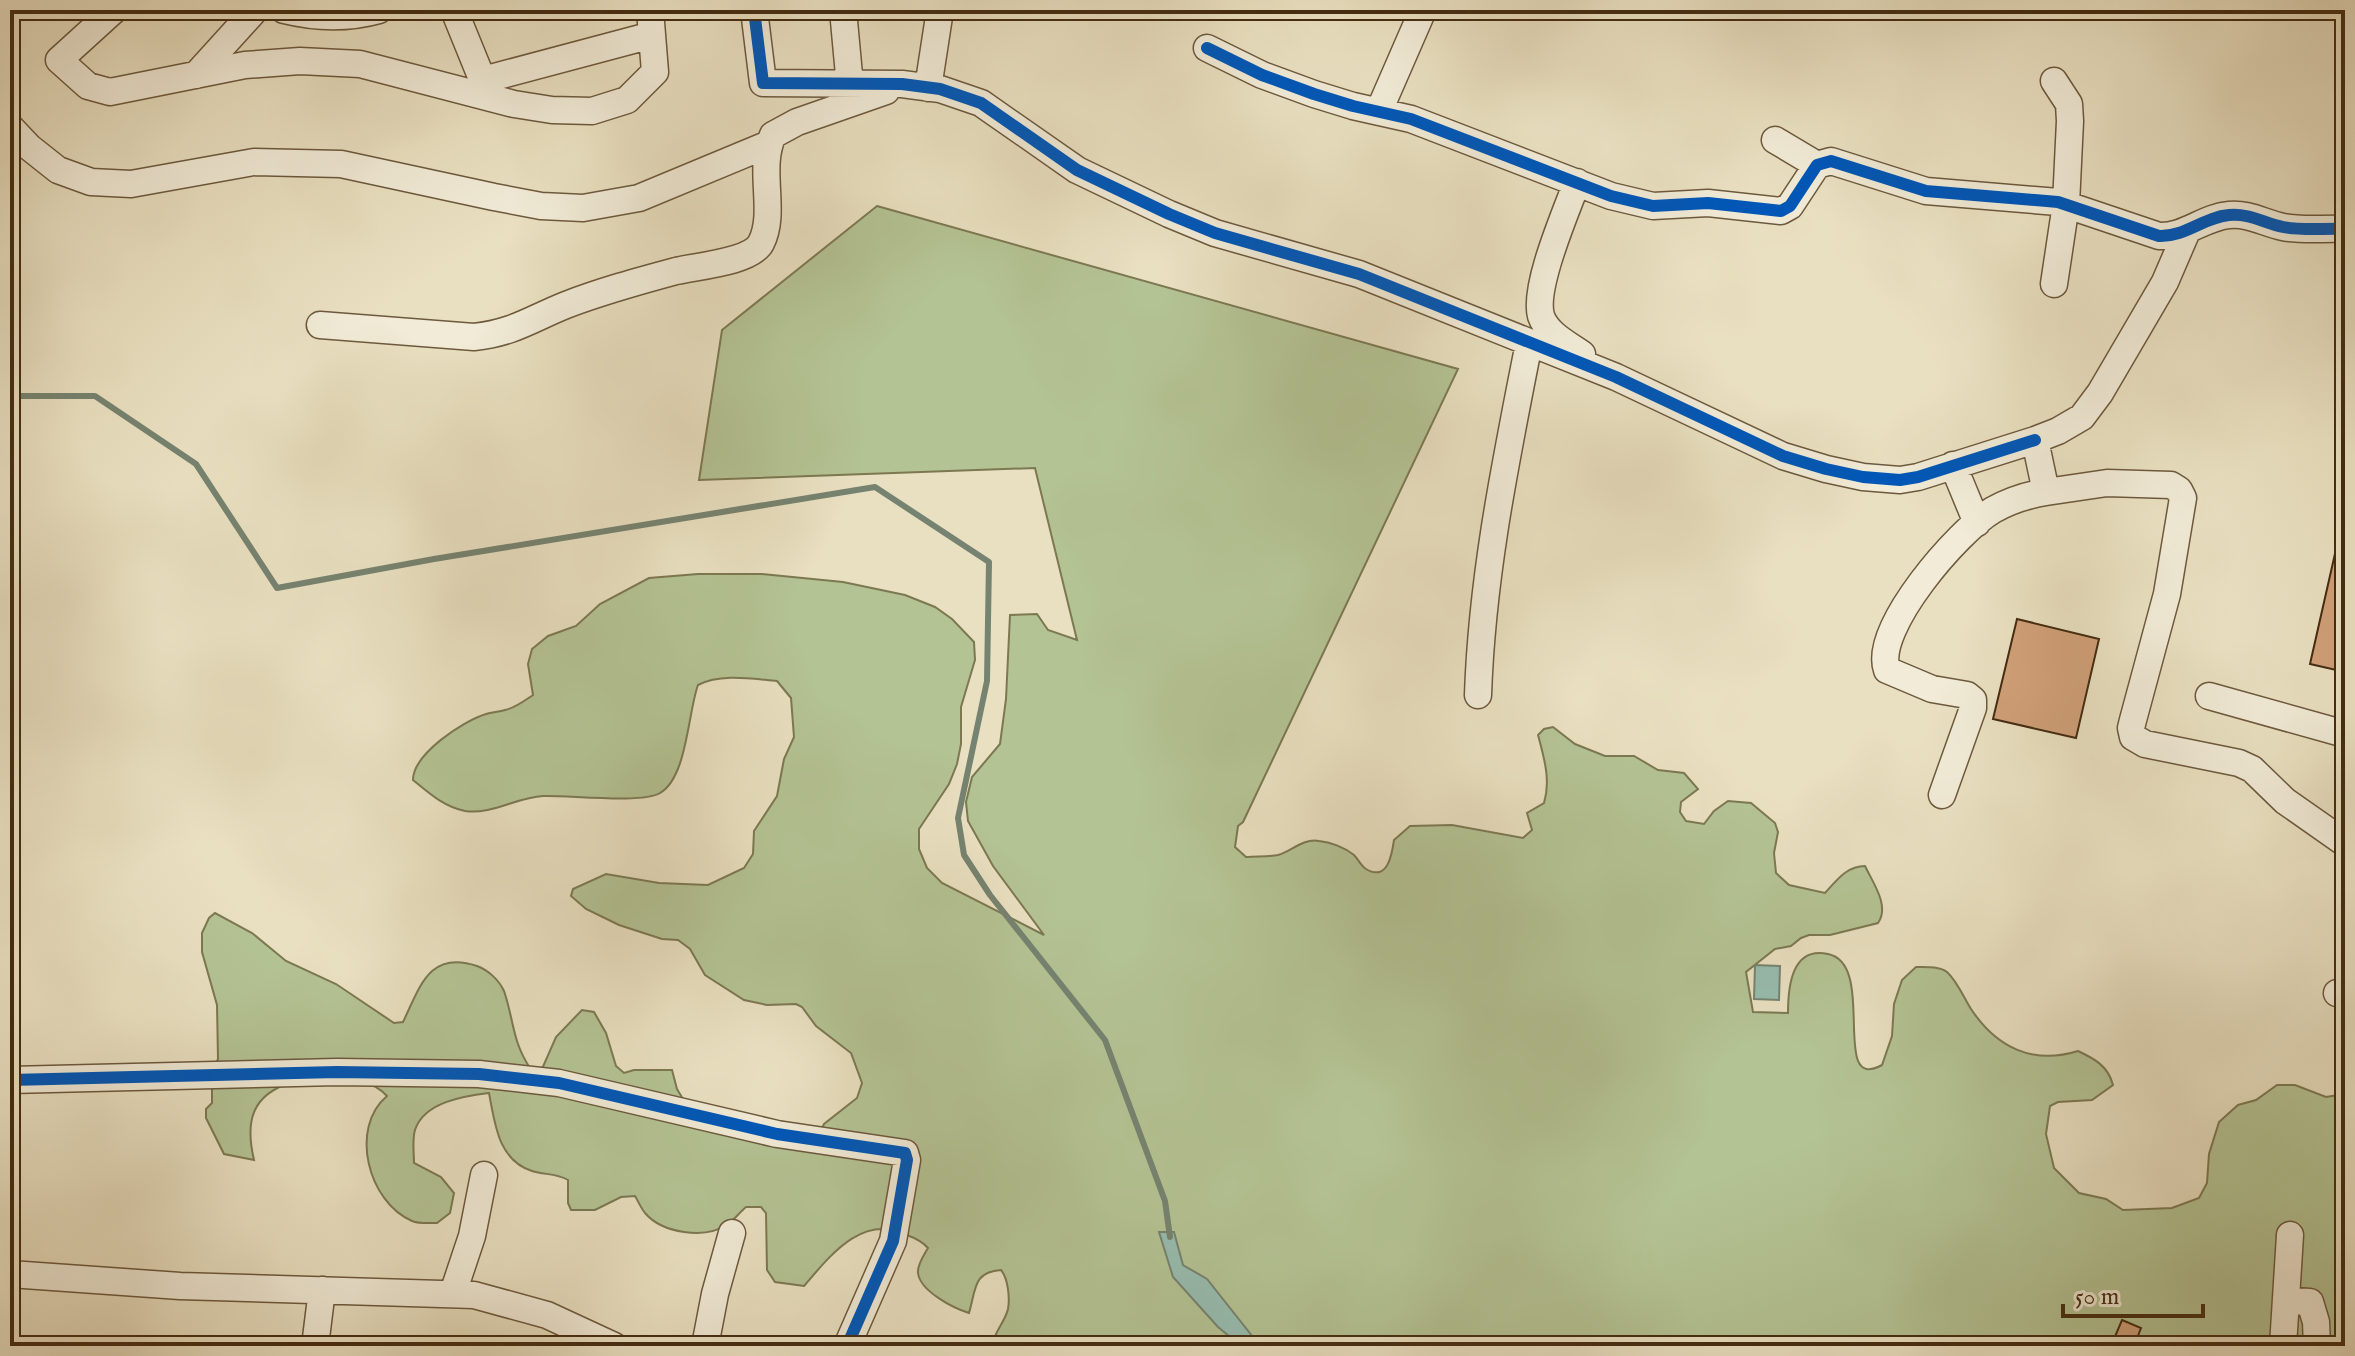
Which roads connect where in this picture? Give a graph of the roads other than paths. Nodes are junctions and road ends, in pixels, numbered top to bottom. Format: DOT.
graph roads {
  1 [pos="114,10"];
  2 [pos="255,10"];
  3 [pos="284,10"];
  4 [pos="379,10"];
  5 [pos="454,10"];
  6 [pos="754,10"];
  7 [pos="843,10"];
  8 [pos="940,10"];
  9 [pos="1423,10"];
  10 [pos="651,22"];
  11 [pos="1207,48"];
  12 [pos="196,75"];
  13 [pos="2054,81"];
  14 [pos="850,86"];
  15 [pos="915,86"];
  16 [pos="486,89"];
  17 [pos="1379,111"];
  18 [pos="10,127"];
  19 [pos="1775,140"];
  20 [pos="769,144"];
  21 [pos="1817,165"];
  22 [pos="1577,182"];
  23 [pos="2066,204"];
  24 [pos="2345,229"];
  25 [pos="2187,231"];
  26 [pos="2054,284"];
  27 [pos="320,325"];
  28 [pos="1529,343"];
  29 [pos="1616,377"];
  30 [pos="2035,440"];
  31 [pos="1953,465"];
  32 [pos="2046,492"];
  33 [pos="1977,523"];
  34 [pos="1478,695"];
  35 [pos="2209,696"];
  36 [pos="2345,734"];
  37 [pos="1942,795"];
  38 [pos="2345,843"];
  39 [pos="10,1080"];
  40 [pos="484,1175"];
  41 [pos="732,1233"];
  42 [pos="2290,1235"];
  43 [pos="10,1274"];
  44 [pos="322,1290"];
  45 [pos="453,1293"];
  46 [pos="2286,1303"];
  47 [pos="315,1346"];
  48 [pos="614,1346"];
  49 [pos="705,1346"];
  50 [pos="847,1346"];
  51 [pos="2283,1346"];
  52 [pos="2317,1346"];
  1 -- 12 [label="street"];
  2 -- 12 [label="street"];
  3 -- 4 [label="street"];
  5 -- 16 [label="street"];
  6 -- 14 [label="street"];
  7 -- 14 [label="street"];
  8 -- 15 [label="street"];
  9 -- 17 [label="street"];
  10 -- 16 [label="street"];
  10 -- 16 [label="street"];
  11 -- 17 [label="street"];
  12 -- 16 [label="street"];
  13 -- 23 [label="street"];
  14 -- 15 [label="street"];
  15 -- 20 [label="street"];
  15 -- 28 [label="street"];
  17 -- 22 [label="street"];
  18 -- 20 [label="street"];
  19 -- 21 [label="street"];
  20 -- 27 [label="street"];
  21 -- 22 [label="street"];
  21 -- 23 [label="street"];
  22 -- 29 [label="street"];
  23 -- 25 [label="street"];
  23 -- 26 [label="street"];
  24 -- 25 [label="street"];
  25 -- 30 [label="street"];
  28 -- 29 [label="street"];
  28 -- 34 [label="street"];
  29 -- 31 [label="street"];
  30 -- 31 [label="street"];
  30 -- 32 [label="street"];
  31 -- 33 [label="street"];
  32 -- 33 [label="street"];
  32 -- 38 [label="street"];
  33 -- 37 [label="street"];
  35 -- 36 [label="street"];
  39 -- 50 [label="street"];
  40 -- 45 [label="street"];
  41 -- 49 [label="street"];
  42 -- 46 [label="street"];
  43 -- 44 [label="street"];
  44 -- 45 [label="street"];
  44 -- 47 [label="street"];
  45 -- 48 [label="street"];
  46 -- 51 [label="street"];
  46 -- 52 [label="street"];
}
